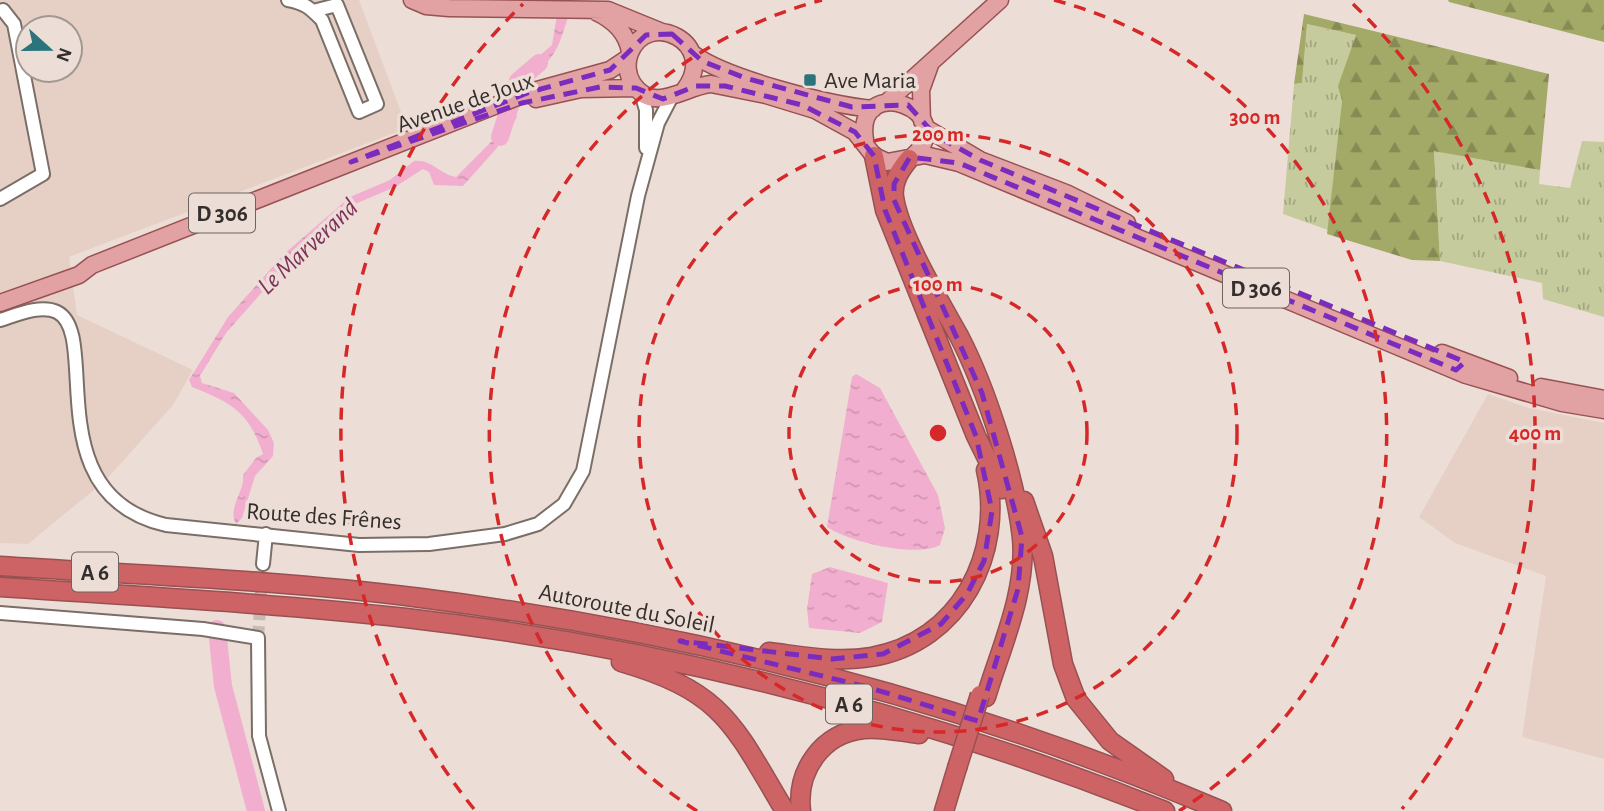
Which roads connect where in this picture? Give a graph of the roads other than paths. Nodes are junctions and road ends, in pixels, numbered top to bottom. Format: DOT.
graph roads {
  1 [pos="288,0"];
  2 [pos="412,0"];
  3 [pos="1000,0"];
  4 [pos="3,6"];
  5 [pos="581,9"];
  6 [pos="313,11"];
  7 [pos="662,32"];
  8 [pos="693,54"];
  9 [pos="629,55"];
  10 [pos="935,55"];
  11 [pos="639,91"];
  12 [pos="678,94"];
  13 [pos="526,97"];
  14 [pos="880,106"];
  15 [pos="923,124"];
  16 [pos="869,148"];
  17 [pos="910,158"];
  18 [pos="646,162"];
  19 [pos="0,199"];
  20 [pos="92,265"];
  21 [pos="0,293"];
  22 [pos="0,303"];
  23 [pos="0,320"];
  24 [pos="1462,369"];
  25 [pos="1604,398"];
  26 [pos="1604,410"];
  27 [pos="976,436"];
  28 [pos="1003,460"];
  29 [pos="266,534"];
  30 [pos="263,564"];
  31 [pos="0,566"];
  32 [pos="0,587"];
  33 [pos="0,613"];
  34 [pos="523,635"];
  35 [pos="680,641"];
  36 [pos="983,696"];
  37 [pos="975,742"];
  38 [pos="960,769"];
  39 [pos="1194,799"];
  40 [pos="279,811"];
  41 [pos="785,811"];
  42 [pos="801,811"];
  43 [pos="944,811"];
  44 [pos="950,811"];
  45 [pos="1165,811"];
  46 [pos="1222,811"];
  1 -- 6 [label="street"];
  2 -- 5 [label="main road"];
  3 -- 10 [label="main road"];
  4 -- 19 [label="street"];
  5 -- 7 [label="main road"];
  5 -- 9 [label="main road"];
  6 -- 6 [label="street"];
  7 -- 8 [label="main road"];
  7 -- 9 [label="main road"];
  8 -- 12 [label="main road"];
  8 -- 14 [label="main road"];
  9 -- 11 [label="main road"];
  9 -- 13 [label="main road, Avenue de Joux / D 306"];
  10 -- 14 [label="main road"];
  10 -- 15 [label="main road"];
  11 -- 12 [label="main road"];
  11 -- 13 [label="main road, Avenue de Joux / D 306"];
  11 -- 18 [label="street, Route des Frênes"];
  12 -- 16 [label="main road"];
  12 -- 18 [label="street, Route des Frênes"];
  13 -- 20 [label="main road, Avenue de Joux / D 306"];
  14 -- 15 [label="main road"];
  14 -- 16 [label="main road"];
  15 -- 17 [label="main road"];
  15 -- 24 [label="main road, D 306"];
  16 -- 17 [label="main road"];
  16 -- 27 [label="highway"];
  17 -- 24 [label="main road, D 306"];
  17 -- 28 [label="highway"];
  18 -- 29 [label="street, Route des Frênes"];
  20 -- 21 [label="main road, Avenue de Joux / D 306"];
  20 -- 22 [label="main road, Avenue de Joux / D 306"];
  23 -- 29 [label="street, Route des Frênes"];
  24 -- 25 [label="main road, D 306"];
  24 -- 26 [label="main road, D 306"];
  27 -- 35 [label="highway"];
  27 -- 36 [label="highway"];
  28 -- 36 [label="highway"];
  28 -- 39 [label="highway"];
  29 -- 30 [label="street"];
  31 -- 35 [label="highway, Autoroute du Soleil / A 6"];
  32 -- 34 [label="highway, Autoroute du Soleil / A 6"];
  33 -- 40 [label="street"];
  34 -- 37 [label="highway, Autoroute du Soleil / A 6"];
  34 -- 41 [label="highway"];
  35 -- 39 [label="highway, Autoroute du Soleil / A 6"];
  36 -- 38 [label="highway, bridge"];
  37 -- 42 [label="highway"];
  37 -- 45 [label="highway, Autoroute du Soleil / A 6"];
  38 -- 43 [label="highway"];
  38 -- 44 [label="highway"];
  39 -- 46 [label="highway, Autoroute du Soleil / A 6"];
}
